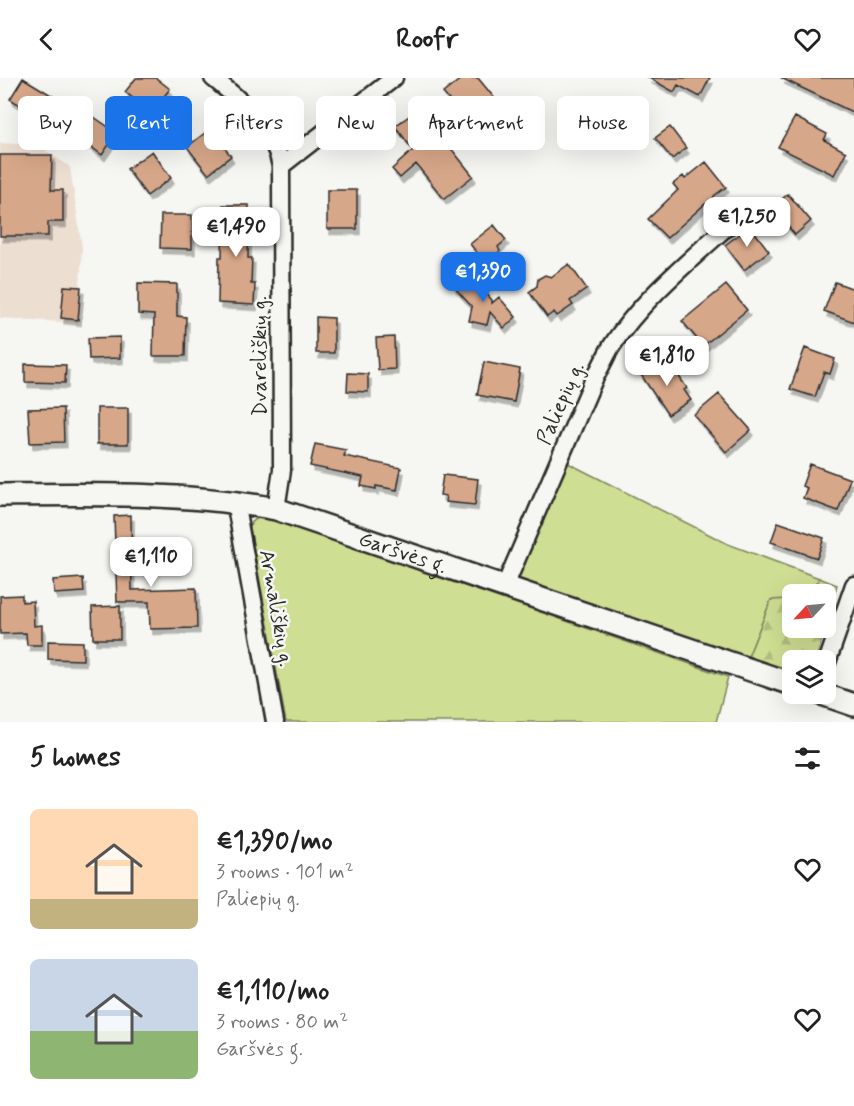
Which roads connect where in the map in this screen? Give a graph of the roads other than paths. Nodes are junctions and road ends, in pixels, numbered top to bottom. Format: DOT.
graph roads {
  1 [pos="213,78"];
  2 [pos="394,78"];
  3 [pos="281,166"];
  4 [pos="743,212"];
  5 [pos="0,495"];
  6 [pos="235,501"];
  7 [pos="276,509"];
  8 [pos="854,585"];
  9 [pos="505,586"];
  10 [pos="831,650"];
  11 [pos="782,681"];
  12 [pos="836,699"];
  13 [pos="854,705"];
  14 [pos="275,722"];
  1 -- 3 [label="street, Dvareliškių g."];
  2 -- 3 [label="street"];
  3 -- 7 [label="street, Dvareliškių g."];
  4 -- 9 [label="street, Paliepių g."];
  5 -- 6 [label="main road, Garšvės g."];
  6 -- 7 [label="main road, Garšvės g."];
  6 -- 14 [label="street, Armališkių g."];
  7 -- 9 [label="main road, Garšvės g."];
  8 -- 10 [label="street"];
  9 -- 11 [label="main road, Garšvės g."];
  12 -- 13 [label="main road"];
}
